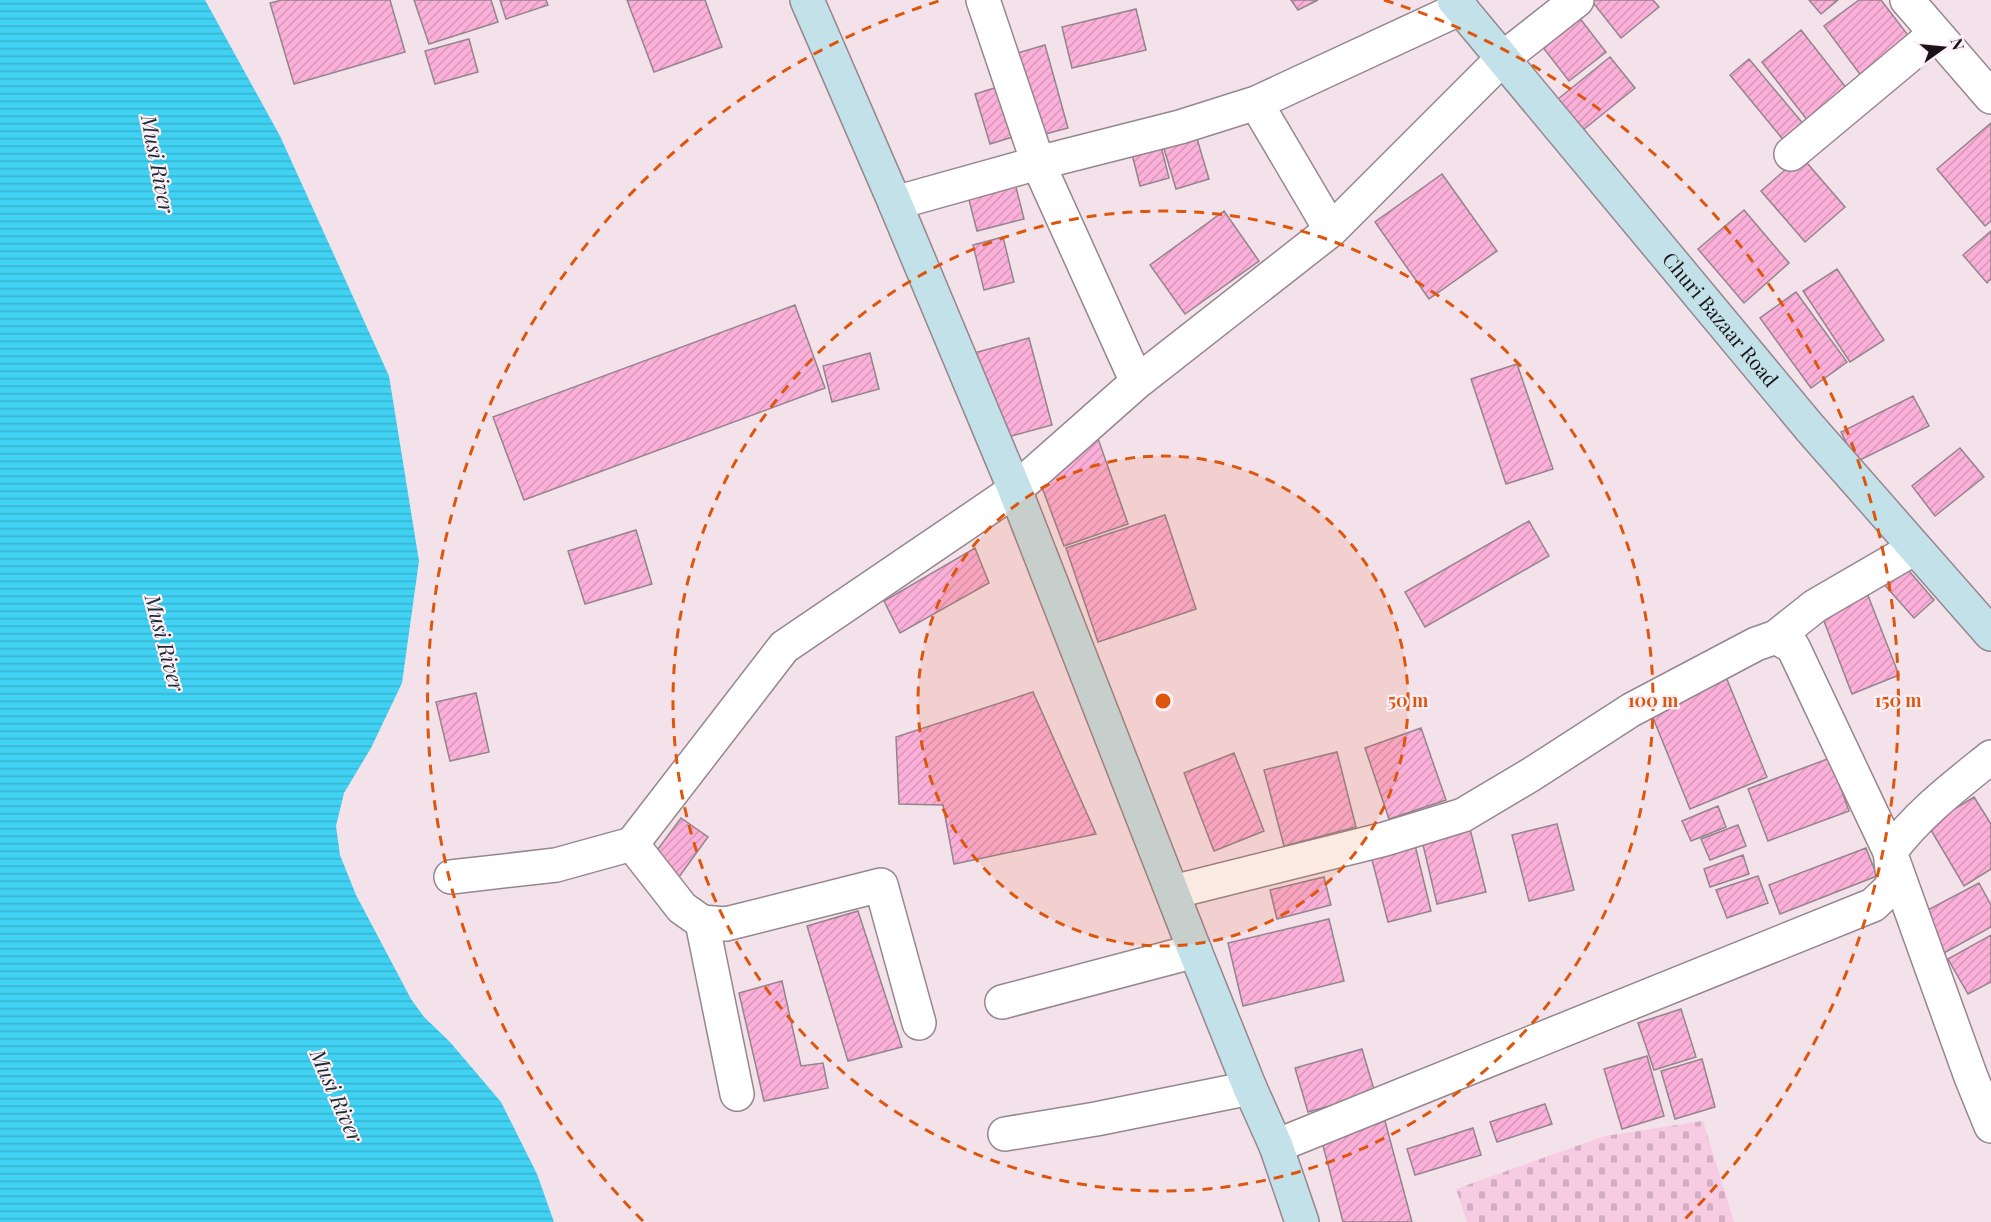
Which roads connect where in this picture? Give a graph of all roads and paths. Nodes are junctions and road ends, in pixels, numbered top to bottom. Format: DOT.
graph roads {
  1 [pos="807,0"];
  2 [pos="983,0"];
  3 [pos="1577,0"];
  4 [pos="1907,0"];
  5 [pos="1457,4"];
  6 [pos="1935,34"];
  7 [pos="1502,59"];
  8 [pos="1991,97"];
  9 [pos="1256,103"];
  10 [pos="1791,154"];
  11 [pos="1038,163"];
  12 [pos="895,203"];
  13 [pos="1331,230"];
  14 [pos="1137,382"];
  15 [pos="1015,490"];
  16 [pos="1915,548"];
  17 [pos="1991,634"];
  18 [pos="1776,637"];
  19 [pos="1991,757"];
  20 [pos="632,844"];
  21 [pos="1890,852"];
  22 [pos="451,877"];
  23 [pos="1173,892"];
  24 [pos="702,922"];
  25 [pos="1195,951"];
  26 [pos="1002,1002"];
  27 [pos="919,1023"];
  28 [pos="1981,1072"];
  29 [pos="1250,1088"];
  30 [pos="737,1094"];
  31 [pos="1991,1126"];
  32 [pos="1005,1134"];
  33 [pos="1276,1146"];
  34 [pos="1302,1222"];
  1 -- 12 [label="main road"];
  2 -- 11 [label="street"];
  3 -- 7 [label="street"];
  4 -- 6 [label="street"];
  5 -- 7 [label="main road, Churi Bazaar Road"];
  5 -- 9 [label="street"];
  6 -- 8 [label="street"];
  6 -- 10 [label="street"];
  7 -- 13 [label="street"];
  7 -- 16 [label="main road, Churi Bazaar Road"];
  9 -- 11 [label="street"];
  9 -- 13 [label="street"];
  11 -- 12 [label="street"];
  11 -- 14 [label="street"];
  12 -- 15 [label="main road"];
  13 -- 14 [label="street"];
  14 -- 15 [label="street"];
  15 -- 20 [label="street"];
  15 -- 23 [label="main road"];
  16 -- 17 [label="main road, Churi Bazaar Road"];
  16 -- 18 [label="street"];
  18 -- 21 [label="street"];
  18 -- 23 [label="street"];
  19 -- 21 [label="street"];
  20 -- 22 [label="street"];
  20 -- 24 [label="street"];
  21 -- 28 [label="street"];
  21 -- 33 [label="street"];
  23 -- 25 [label="main road"];
  24 -- 27 [label="street"];
  24 -- 30 [label="street"];
  25 -- 26 [label="street"];
  25 -- 29 [label="main road"];
  28 -- 31 [label="street"];
  29 -- 32 [label="street"];
  29 -- 33 [label="main road"];
  33 -- 34 [label="main road"];
}
